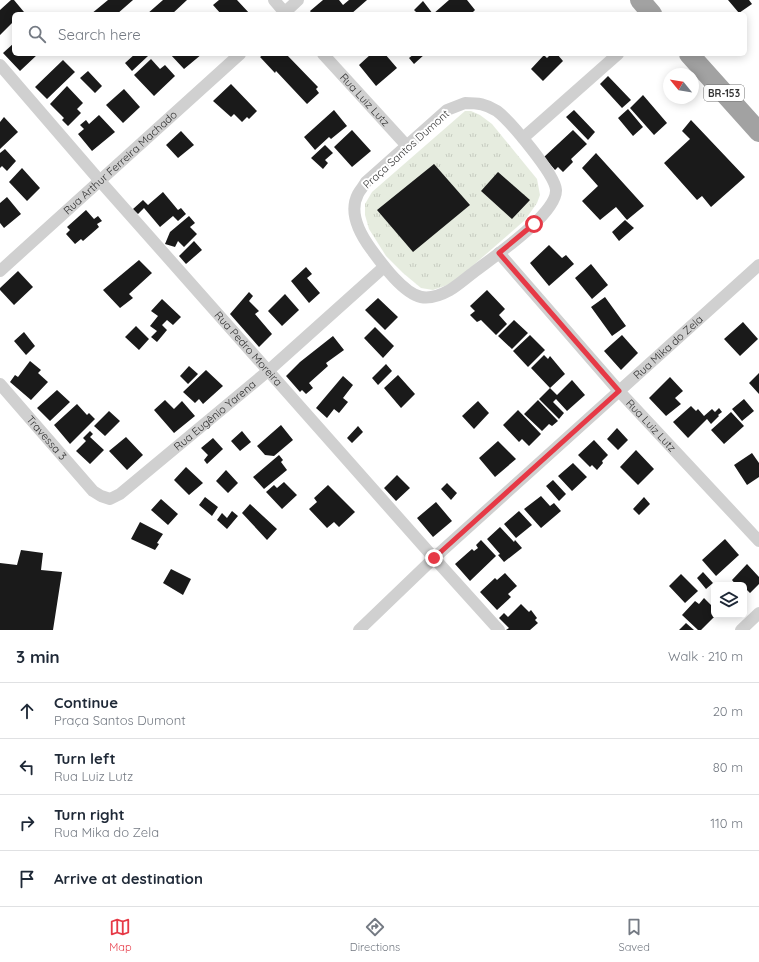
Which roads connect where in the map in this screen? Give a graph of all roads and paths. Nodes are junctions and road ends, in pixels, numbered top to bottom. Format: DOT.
graph roads {
  1 [pos="274,0"];
  2 [pos="298,0"];
  3 [pos="640,0"];
  4 [pos="283,12"];
  5 [pos="287,12"];
  6 [pos="650,12"];
  7 [pos="238,56"];
  8 [pos="325,56"];
  9 [pos="616,56"];
  10 [pos="690,56"];
  11 [pos="0,65"];
  12 [pos="759,132"];
  13 [pos="523,138"];
  14 [pos="407,146"];
  15 [pos="100,181"];
  16 [pos="499,253"];
  17 [pos="759,265"];
  18 [pos="384,267"];
  19 [pos="0,271"];
  20 [pos="268,371"];
  21 [pos="0,384"];
  22 [pos="619,391"];
  23 [pos="93,491"];
  24 [pos="759,541"];
  25 [pos="434,558"];
  26 [pos="759,614"];
  27 [pos="359,630"];
  28 [pos="499,630"];
  29 [pos="741,630"];
  1 -- 4 [label="street"];
  2 -- 5 [label="street"];
  3 -- 6 [label="highway"];
  7 -- 15 [label="street, Rua Arthur Ferreira Machado"];
  8 -- 14 [label="street, Rua Luiz Lutz"];
  9 -- 13 [label="street"];
  10 -- 12 [label="highway, BR-153"];
  11 -- 15 [label="street, Rua Pedro Moreira"];
  13 -- 14 [label="street, Praça Santos Dumont"];
  13 -- 16 [label="street, Praça Santos Dumont"];
  14 -- 18 [label="street, Praça Santos Dumont"];
  15 -- 19 [label="street, Rua Arthur Ferreira Machado"];
  15 -- 20 [label="street, Rua Pedro Moreira"];
  16 -- 18 [label="street, Praça Santos Dumont"];
  16 -- 22 [label="street, Rua Luiz Lutz"];
  17 -- 22 [label="street, Rua Mika do Zela"];
  18 -- 20 [label="street, Rua Eugênio Yarena"];
  20 -- 23 [label="street, Rua Eugênio Yarena"];
  20 -- 25 [label="street, Rua Pedro Moreira"];
  21 -- 23 [label="street, Travessa 3"];
  22 -- 24 [label="street, Rua Luiz Lutz"];
  22 -- 25 [label="street, Rua Mika do Zela"];
  25 -- 27 [label="street, Rua Mika do Zela"];
  25 -- 28 [label="street, Rua Pedro Moreira"];
  26 -- 29 [label="street"];
}
